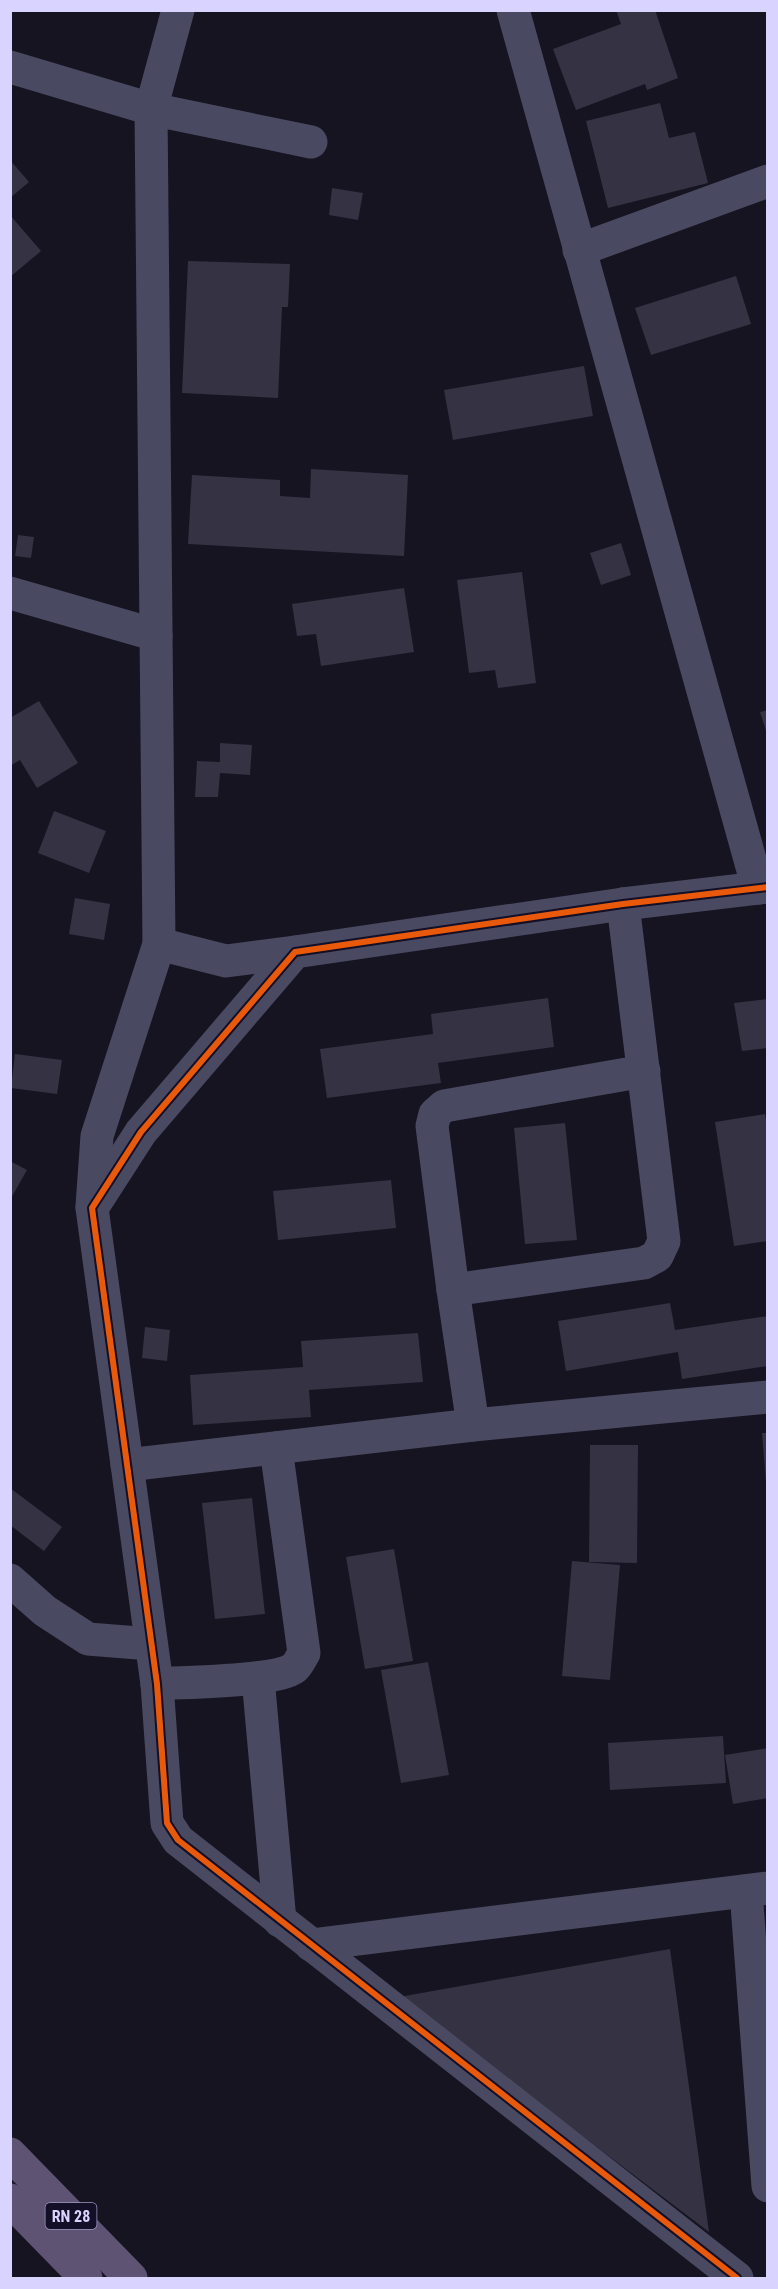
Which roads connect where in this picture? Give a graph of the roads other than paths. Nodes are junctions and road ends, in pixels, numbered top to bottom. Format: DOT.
graph roads {
  1 [pos="178,10"];
  2 [pos="513,10"];
  3 [pos="10,67"];
  4 [pos="151,109"];
  5 [pos="311,142"];
  6 [pos="768,180"];
  7 [pos="579,250"];
  8 [pos="10,593"];
  9 [pos="156,634"];
  10 [pos="763,887"];
  11 [pos="623,904"];
  12 [pos="159,944"];
  13 [pos="295,952"];
  14 [pos="644,1071"];
  15 [pos="92,1208"];
  16 [pos="453,1290"];
  17 [pos="768,1397"];
  18 [pos="473,1425"];
  19 [pos="276,1448"];
  20 [pos="127,1465"];
  21 [pos="10,1580"];
  22 [pos="151,1644"];
  23 [pos="258,1678"];
  24 [pos="157,1684"];
  25 [pos="757,1890"];
  26 [pos="280,1920"];
  27 [pos="311,1945"];
  28 [pos="10,2154"];
  29 [pos="768,2186"];
  30 [pos="10,2200"];
  31 [pos="86,2278"];
  32 [pos="131,2278"];
  33 [pos="737,2278"];
  1 -- 4 [label="street"];
  2 -- 7 [label="street"];
  3 -- 4 [label="street"];
  4 -- 5 [label="street"];
  4 -- 9 [label="street"];
  6 -- 7 [label="street"];
  7 -- 10 [label="street"];
  8 -- 9 [label="street"];
  9 -- 12 [label="street"];
  10 -- 11 [label="street"];
  11 -- 13 [label="street"];
  11 -- 14 [label="street"];
  12 -- 13 [label="street"];
  12 -- 15 [label="street"];
  13 -- 15 [label="street"];
  14 -- 16 [label="street"];
  14 -- 16 [label="street"];
  15 -- 20 [label="street"];
  16 -- 18 [label="street"];
  17 -- 18 [label="street"];
  18 -- 19 [label="street"];
  19 -- 20 [label="street"];
  19 -- 23 [label="street"];
  20 -- 22 [label="street"];
  21 -- 22 [label="street"];
  22 -- 24 [label="street"];
  23 -- 24 [label="street"];
  23 -- 26 [label="street"];
  24 -- 26 [label="street"];
  25 -- 27 [label="street"];
  25 -- 29 [label="street"];
  26 -- 27 [label="street"];
  27 -- 33 [label="street"];
  28 -- 32 [label="main road, RN 28"];
  30 -- 31 [label="main road, RN 28"];
}
